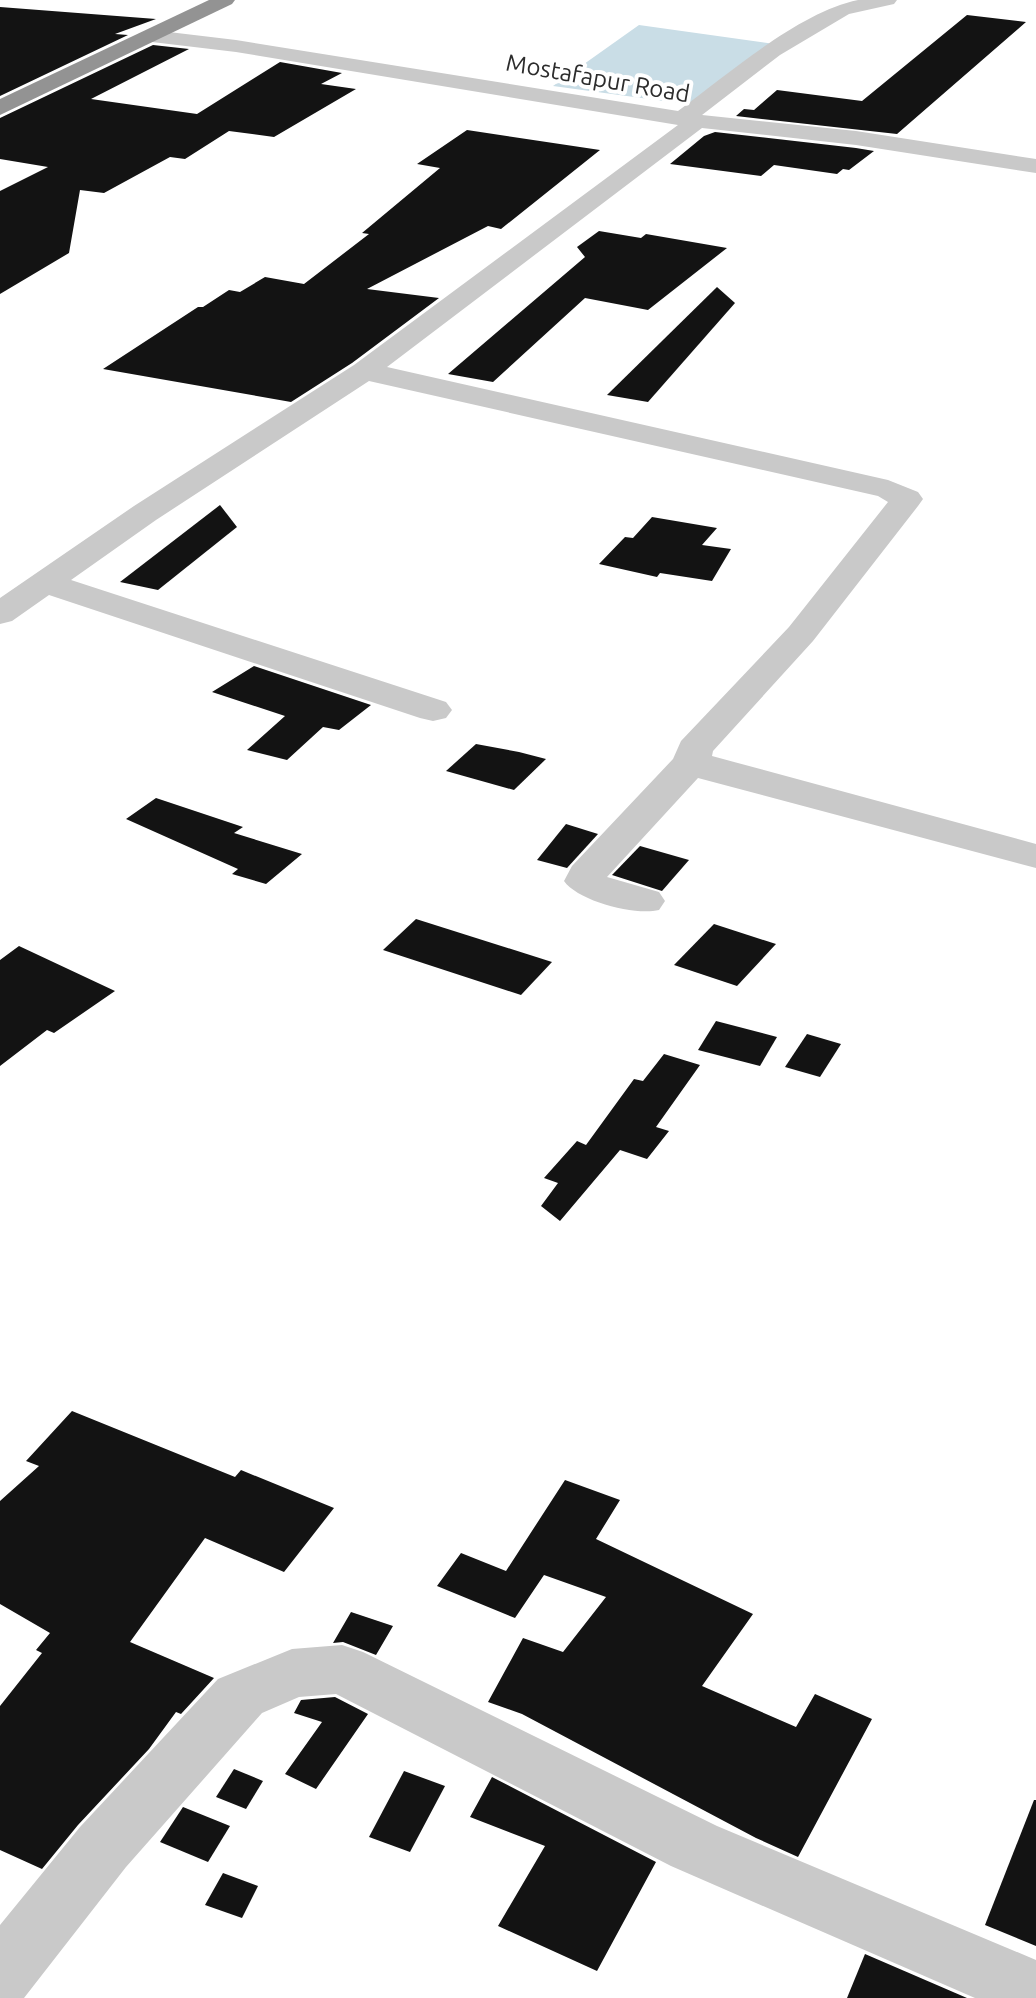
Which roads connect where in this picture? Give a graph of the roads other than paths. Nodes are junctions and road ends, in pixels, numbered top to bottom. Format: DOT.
graph roads {
  1 [pos="225,0"];
  2 [pos="887,0"];
  3 [pos="816,3"];
  4 [pos="843,9"];
  5 [pos="152,36"];
  6 [pos="5,102"];
  7 [pos="690,119"];
  8 [pos="1036,166"];
  9 [pos="364,371"];
  10 [pos="45,583"];
  11 [pos="0,614"];
  12 [pos="433,710"];
  13 [pos="692,762"];
  14 [pos="1036,856"];
  15 [pos="644,901"];
  16 [pos="0,1976"];
  17 [pos="1036,1992"];
  1 -- 5 [label="highway"];
  2 -- 4 [label="street"];
  3 -- 4 [label="street"];
  4 -- 7 [label="street"];
  5 -- 6 [label="highway"];
  5 -- 7 [label="street, Mostafapur Road"];
  7 -- 8 [label="street, Mostafapur Road"];
  7 -- 9 [label="street"];
  9 -- 10 [label="street"];
  9 -- 13 [label="street"];
  10 -- 11 [label="street"];
  10 -- 12 [label="street"];
  13 -- 14 [label="street"];
  13 -- 15 [label="street"];
  16 -- 17 [label="street"];
}
